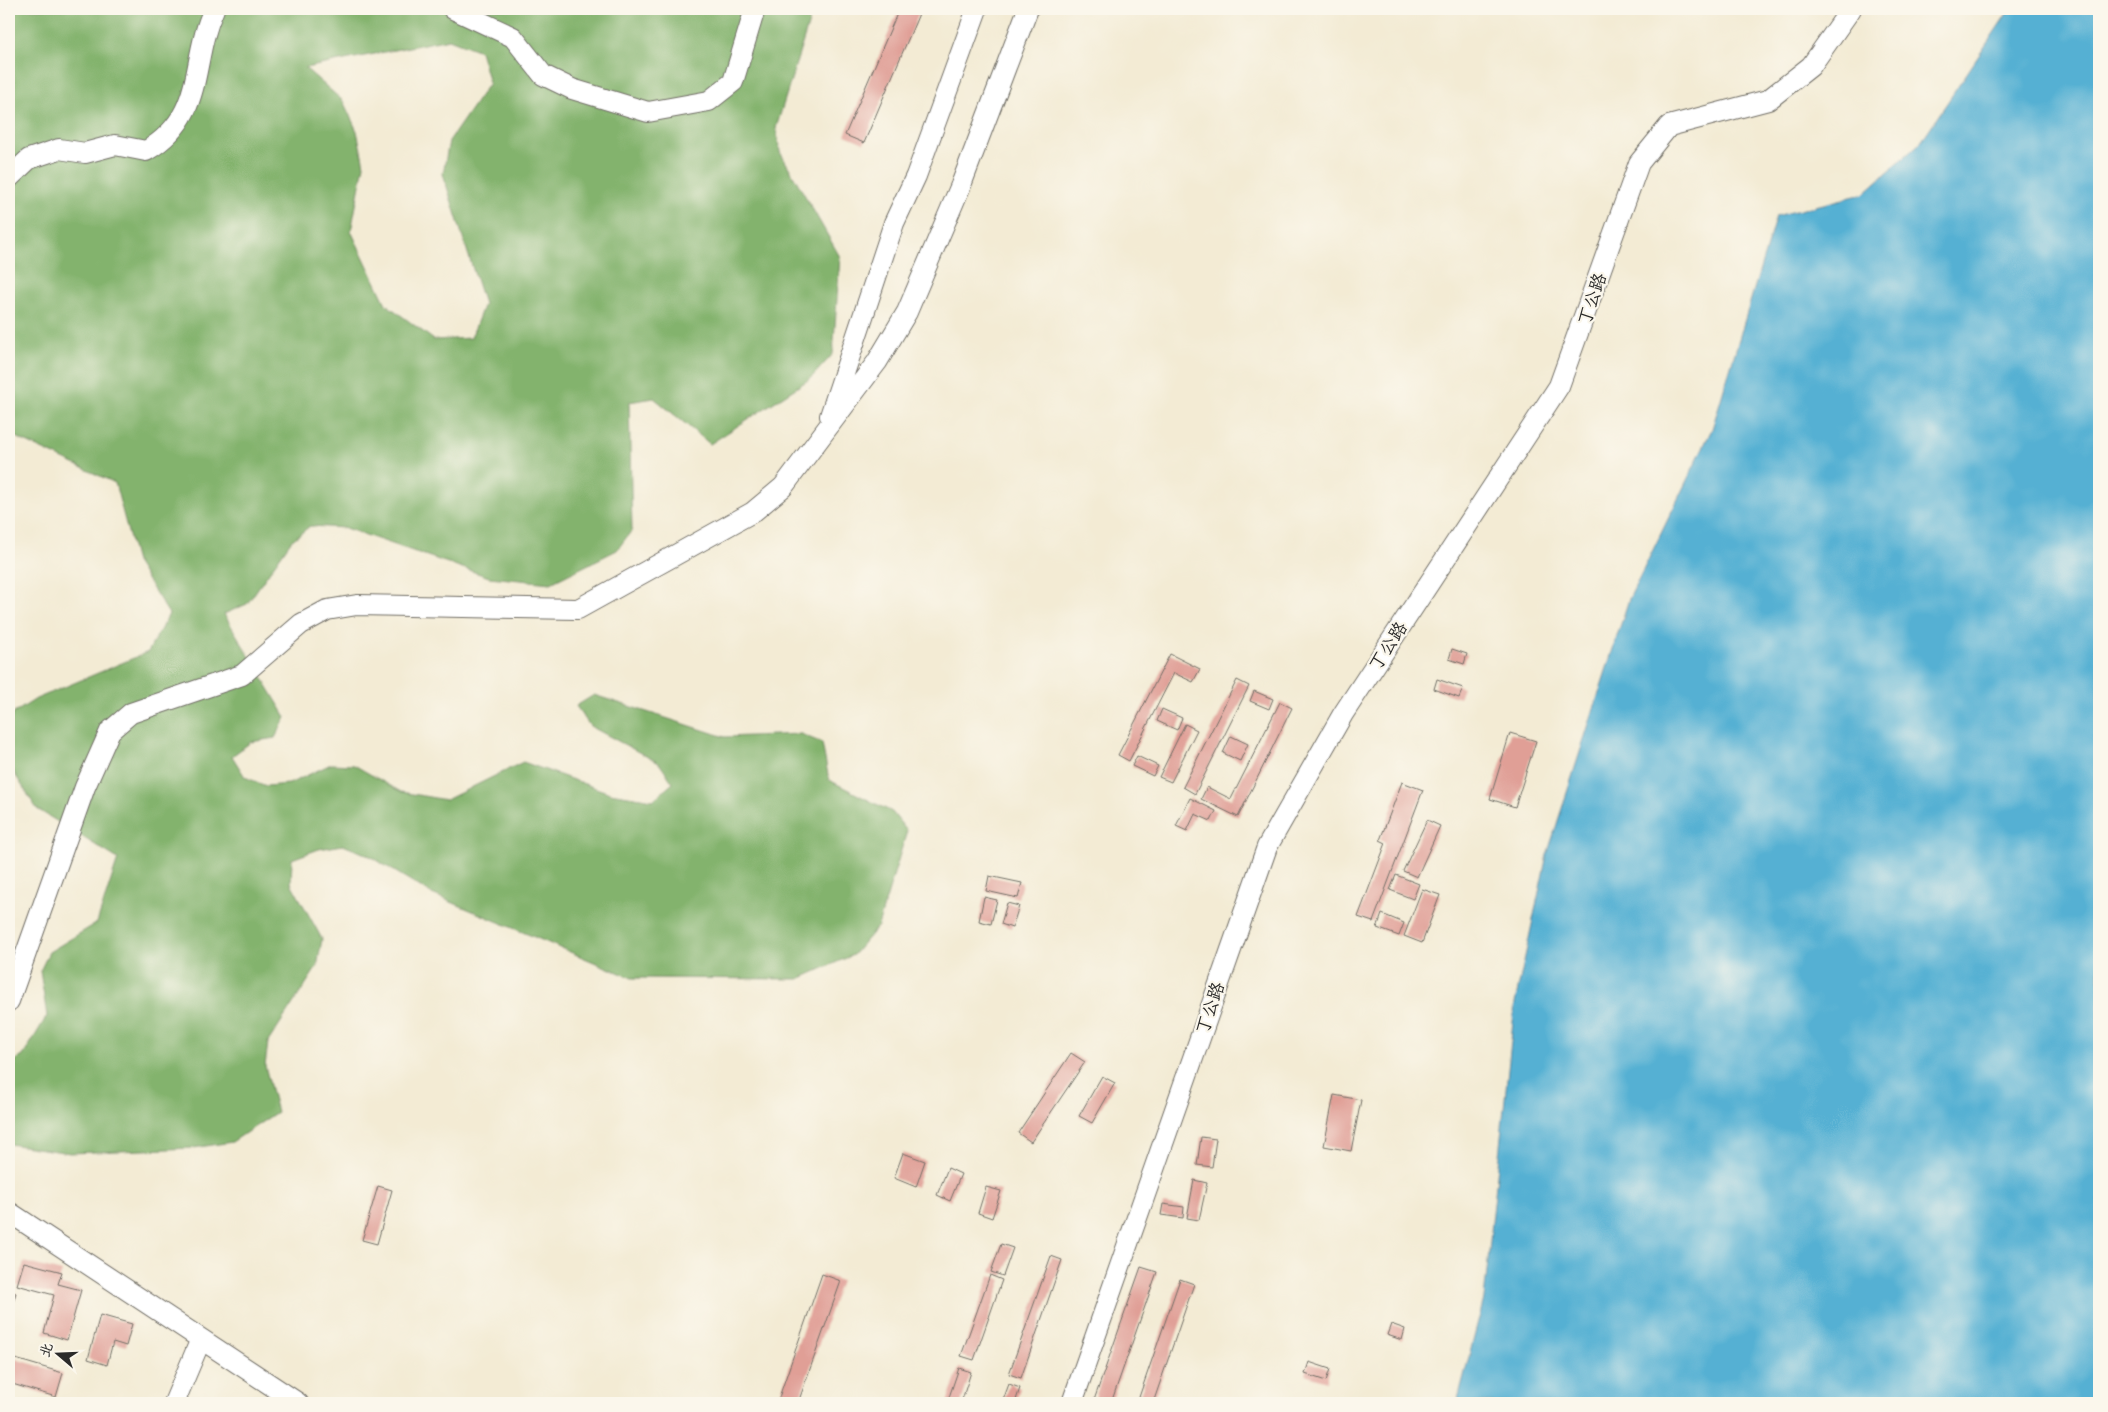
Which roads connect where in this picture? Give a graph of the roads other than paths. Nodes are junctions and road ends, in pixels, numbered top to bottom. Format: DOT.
graph roads {
  1 [pos="214,9"];
  2 [pos="453,9"];
  3 [pos="755,9"];
  4 [pos="977,9"];
  5 [pos="1028,9"];
  6 [pos="1851,9"];
  7 [pos="9,178"];
  8 [pos="824,433"];
  9 [pos="9,1001"];
  10 [pos="9,1212"];
  11 [pos="201,1339"];
  12 [pos="174,1403"];
  13 [pos="298,1403"];
  14 [pos="1072,1403"];
  1 -- 7 [label="street"];
  2 -- 3 [label="street"];
  4 -- 8 [label="street"];
  5 -- 8 [label="street"];
  6 -- 14 [label="street, 丁公路"];
  8 -- 9 [label="street"];
  10 -- 11 [label="street"];
  11 -- 12 [label="street"];
  11 -- 13 [label="street"];
}
